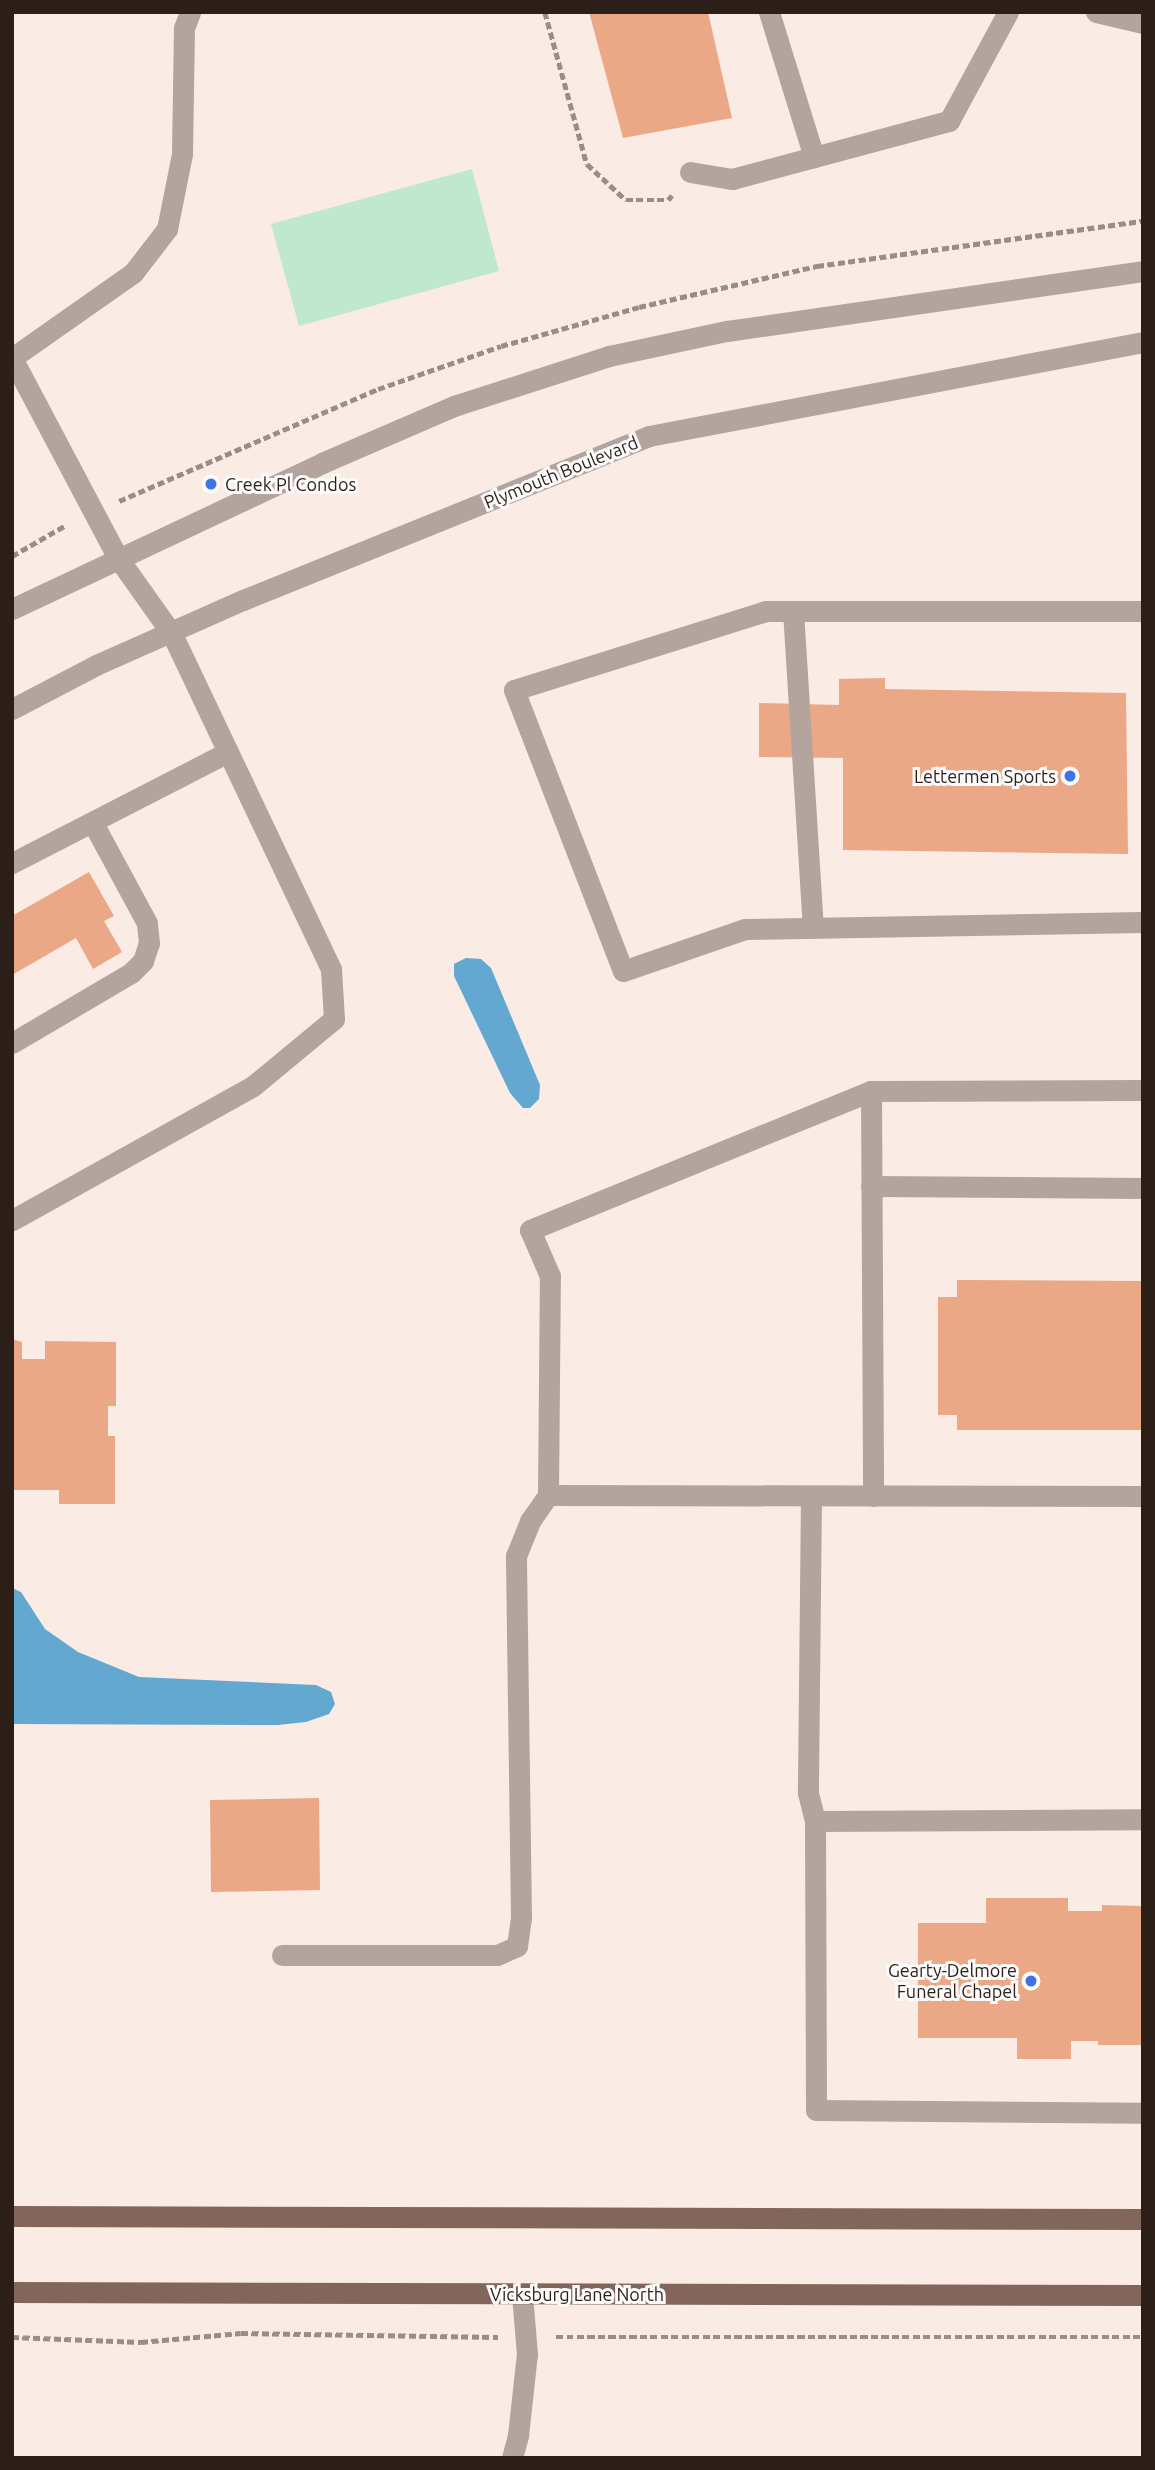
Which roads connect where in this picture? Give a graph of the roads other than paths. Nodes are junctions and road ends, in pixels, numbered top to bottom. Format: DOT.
graph roads {
  1 [pos="190,12"];
  2 [pos="769,12"];
  3 [pos="1008,12"];
  4 [pos="1096,12"];
  5 [pos="1143,23"];
  6 [pos="814,157"];
  7 [pos="690,172"];
  8 [pos="1143,271"];
  9 [pos="1143,342"];
  10 [pos="12,358"];
  11 [pos="118,558"];
  12 [pos="12,608"];
  13 [pos="793,611"];
  14 [pos="1143,611"];
  15 [pos="172,634"];
  16 [pos="12,709"];
  17 [pos="228,752"];
  18 [pos="93,823"];
  19 [pos="12,863"];
  20 [pos="1143,922"];
  21 [pos="813,927"];
  22 [pos="12,1043"];
  23 [pos="1143,1090"];
  24 [pos="871,1091"];
  25 [pos="871,1186"];
  26 [pos="1143,1188"];
  27 [pos="12,1220"];
  28 [pos="548,1495"];
  29 [pos="811,1496"];
  30 [pos="873,1496"];
  31 [pos="1143,1496"];
  32 [pos="1143,1819"];
  33 [pos="815,1821"];
  34 [pos="282,1955"];
  35 [pos="1143,2113"];
  36 [pos="12,2216"];
  37 [pos="1143,2219"];
  38 [pos="12,2292"];
  39 [pos="522,2294"];
  40 [pos="1143,2295"];
  41 [pos="512,2458"];
  1 -- 10 [label="street"];
  2 -- 6 [label="street"];
  3 -- 6 [label="street"];
  4 -- 5 [label="street"];
  6 -- 7 [label="street"];
  8 -- 11 [label="street"];
  9 -- 15 [label="street, Plymouth Boulevard"];
  10 -- 11 [label="street"];
  11 -- 12 [label="street"];
  11 -- 15 [label="street"];
  13 -- 14 [label="street"];
  13 -- 21 [label="street"];
  13 -- 21 [label="street"];
  15 -- 16 [label="street, Plymouth Boulevard"];
  15 -- 17 [label="street"];
  17 -- 18 [label="street"];
  17 -- 27 [label="street"];
  18 -- 19 [label="street"];
  18 -- 22 [label="street"];
  20 -- 21 [label="street"];
  23 -- 24 [label="street"];
  24 -- 25 [label="street"];
  24 -- 28 [label="street"];
  25 -- 26 [label="street"];
  25 -- 30 [label="street"];
  28 -- 29 [label="street"];
  28 -- 34 [label="street"];
  29 -- 30 [label="street"];
  29 -- 33 [label="street"];
  30 -- 31 [label="street"];
  32 -- 33 [label="street"];
  33 -- 35 [label="street"];
  36 -- 37 [label="main road"];
  38 -- 39 [label="main road, Vicksburg Lane North"];
  39 -- 40 [label="main road, Vicksburg Lane North"];
  39 -- 41 [label="street"];
}
